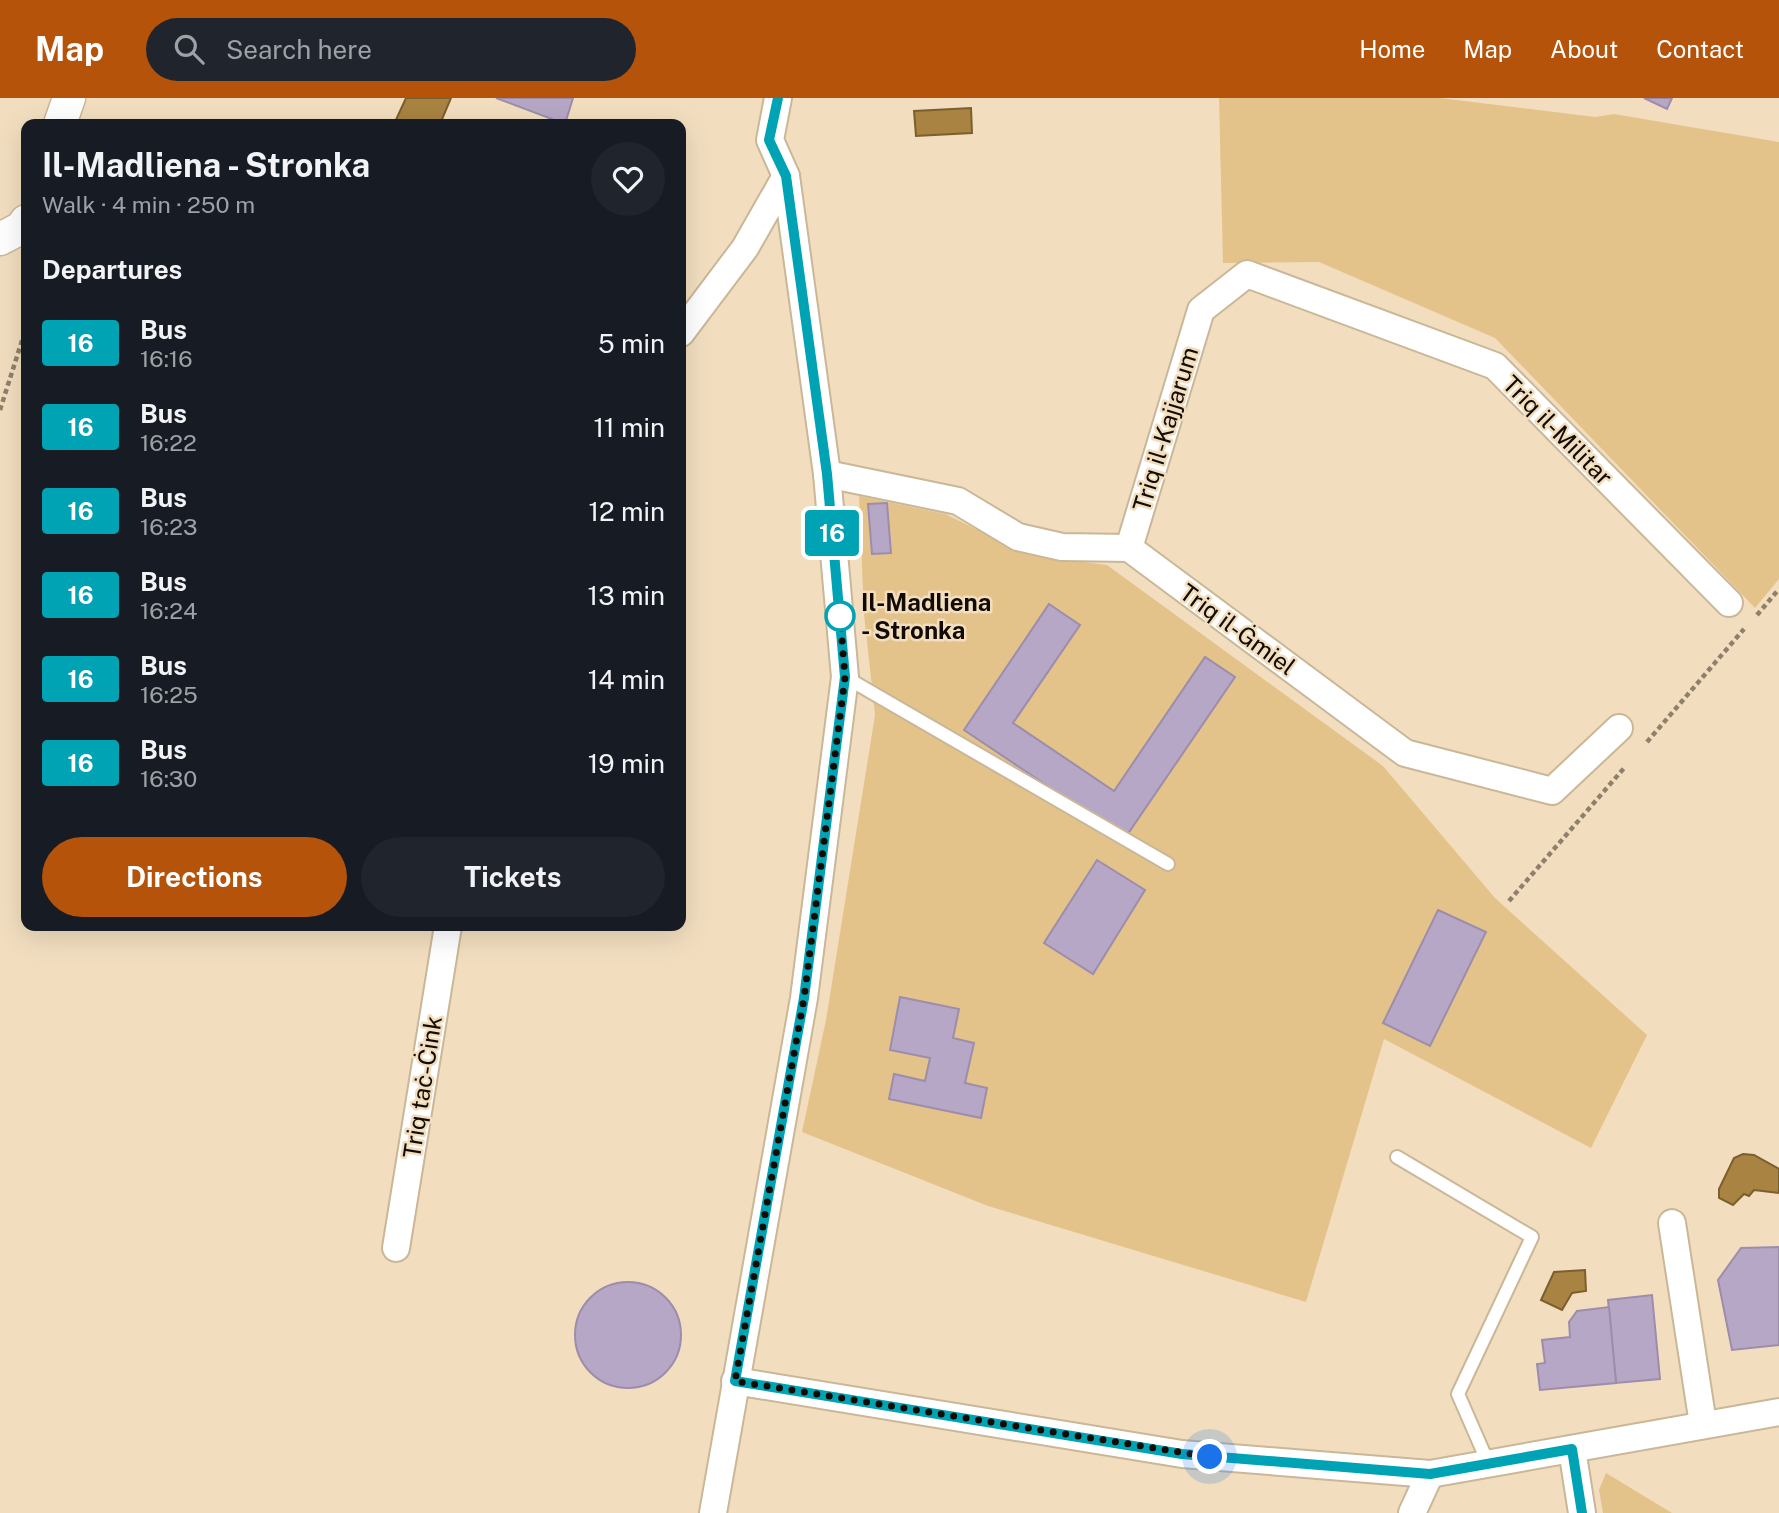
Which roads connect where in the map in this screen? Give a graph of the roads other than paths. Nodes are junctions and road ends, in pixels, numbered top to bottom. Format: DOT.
graph roads {
  1 [pos="69,98"];
  2 [pos="778,98"];
  3 [pos="62,119"];
  4 [pos="786,176"];
  5 [pos="21,228"];
  6 [pos="0,239"];
  7 [pos="1201,310"];
  8 [pos="686,326"];
  9 [pos="827,474"];
  10 [pos="1129,548"];
  11 [pos="1729,603"];
  12 [pos="845,677"];
  13 [pos="1619,729"];
  14 [pos="1168,864"];
  15 [pos="446,931"];
  16 [pos="1397,1157"];
  17 [pos="1672,1223"];
  18 [pos="396,1248"];
  19 [pos="735,1381"];
  20 [pos="1779,1412"];
  21 [pos="1703,1424"];
  22 [pos="1572,1449"];
  23 [pos="1489,1465"];
  24 [pos="1430,1474"];
  25 [pos="713,1513"];
  26 [pos="1412,1513"];
  27 [pos="1582,1513"];
  1 -- 3 [label="street"];
  2 -- 4 [label="street"];
  4 -- 8 [label="street"];
  4 -- 9 [label="street"];
  5 -- 6 [label="street"];
  7 -- 10 [label="street, Triq il-Kajjarum"];
  7 -- 11 [label="street, Triq il-Militar"];
  9 -- 10 [label="street"];
  9 -- 12 [label="street"];
  10 -- 13 [label="street, Triq il-Ġmiel"];
  12 -- 14 [label="lane"];
  12 -- 19 [label="street"];
  15 -- 18 [label="street, Triq taċ-Ċink"];
  16 -- 23 [label="lane"];
  17 -- 21 [label="street"];
  19 -- 24 [label="street"];
  19 -- 25 [label="street"];
  20 -- 21 [label="street"];
  21 -- 22 [label="street"];
  22 -- 23 [label="street"];
  22 -- 27 [label="street"];
  23 -- 24 [label="street"];
  24 -- 26 [label="street"];
}
